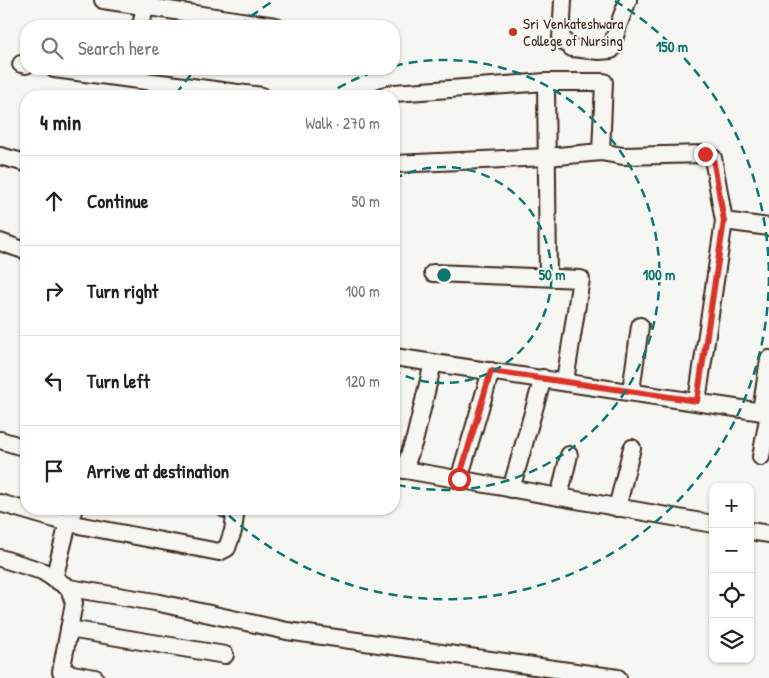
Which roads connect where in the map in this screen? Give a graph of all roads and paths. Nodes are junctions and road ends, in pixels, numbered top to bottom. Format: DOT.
graph roads {
  1 [pos="103,0"];
  2 [pos="563,0"];
  3 [pos="628,0"];
  4 [pos="145,6"];
  5 [pos="142,20"];
  6 [pos="236,20"];
  7 [pos="139,75"];
  8 [pos="546,82"];
  9 [pos="227,90"];
  10 [pos="400,93"];
  11 [pos="600,152"];
  12 [pos="0,156"];
  13 [pos="547,158"];
  14 [pos="20,161"];
  15 [pos="400,164"];
  16 [pos="724,221"];
  17 [pos="769,228"];
  18 [pos="0,242"];
  19 [pos="20,248"];
  20 [pos="433,273"];
  21 [pos="548,277"];
  22 [pos="640,326"];
  23 [pos="400,358"];
  24 [pos="769,359"];
  25 [pos="433,363"];
  26 [pos="491,371"];
  27 [pos="543,378"];
  28 [pos="565,381"];
  29 [pos="631,391"];
  30 [pos="697,401"];
  31 [pos="766,412"];
  32 [pos="0,440"];
  33 [pos="20,446"];
  34 [pos="632,448"];
  35 [pos="569,454"];
  36 [pos="761,456"];
  37 [pos="400,467"];
  38 [pos="400,469"];
  39 [pos="459,479"];
  40 [pos="511,489"];
  41 [pos="559,497"];
  42 [pos="0,503"];
  43 [pos="20,507"];
  44 [pos="617,508"];
  45 [pos="234,515"];
  46 [pos="71,516"];
  47 [pos="709,523"];
  48 [pos="754,532"];
  49 [pos="769,534"];
  50 [pos="0,558"];
  51 [pos="54,579"];
  52 [pos="69,588"];
  53 [pos="69,629"];
  54 [pos="225,655"];
  55 [pos="95,678"];
  56 [pos="618,678"];
  1 -- 4 [label="street"];
  2 -- 3 [label="street"];
  4 -- 5 [label="street"];
  4 -- 6 [label="street"];
  7 -- 9 [label="street"];
  8 -- 10 [label="street"];
  8 -- 11 [label="street"];
  8 -- 13 [label="street"];
  11 -- 13 [label="street"];
  11 -- 16 [label="street"];
  12 -- 14 [label="street"];
  13 -- 15 [label="street"];
  13 -- 21 [label="street"];
  16 -- 17 [label="street"];
  16 -- 30 [label="street"];
  18 -- 19 [label="street"];
  20 -- 21 [label="street"];
  21 -- 28 [label="street"];
  22 -- 29 [label="street"];
  23 -- 25 [label="street"];
  24 -- 31 [label="street"];
  25 -- 26 [label="street"];
  25 -- 37 [label="street"];
  26 -- 27 [label="street"];
  26 -- 39 [label="street"];
  27 -- 28 [label="street"];
  27 -- 40 [label="street"];
  28 -- 29 [label="street"];
  29 -- 30 [label="street"];
  30 -- 31 [label="street"];
  31 -- 36 [label="street"];
  32 -- 33 [label="street"];
  34 -- 44 [label="street"];
  35 -- 41 [label="street"];
  38 -- 39 [label="street"];
  39 -- 40 [label="street"];
  40 -- 41 [label="street"];
  41 -- 44 [label="street"];
  42 -- 43 [label="street"];
  44 -- 47 [label="street"];
  45 -- 46 [label="street"];
  46 -- 51 [label="street"];
  48 -- 49 [label="street"];
  50 -- 51 [label="street"];
  51 -- 52 [label="street"];
  52 -- 53 [label="street"];
  52 -- 56 [label="street"];
  53 -- 54 [label="street"];
  53 -- 55 [label="street"];
}
